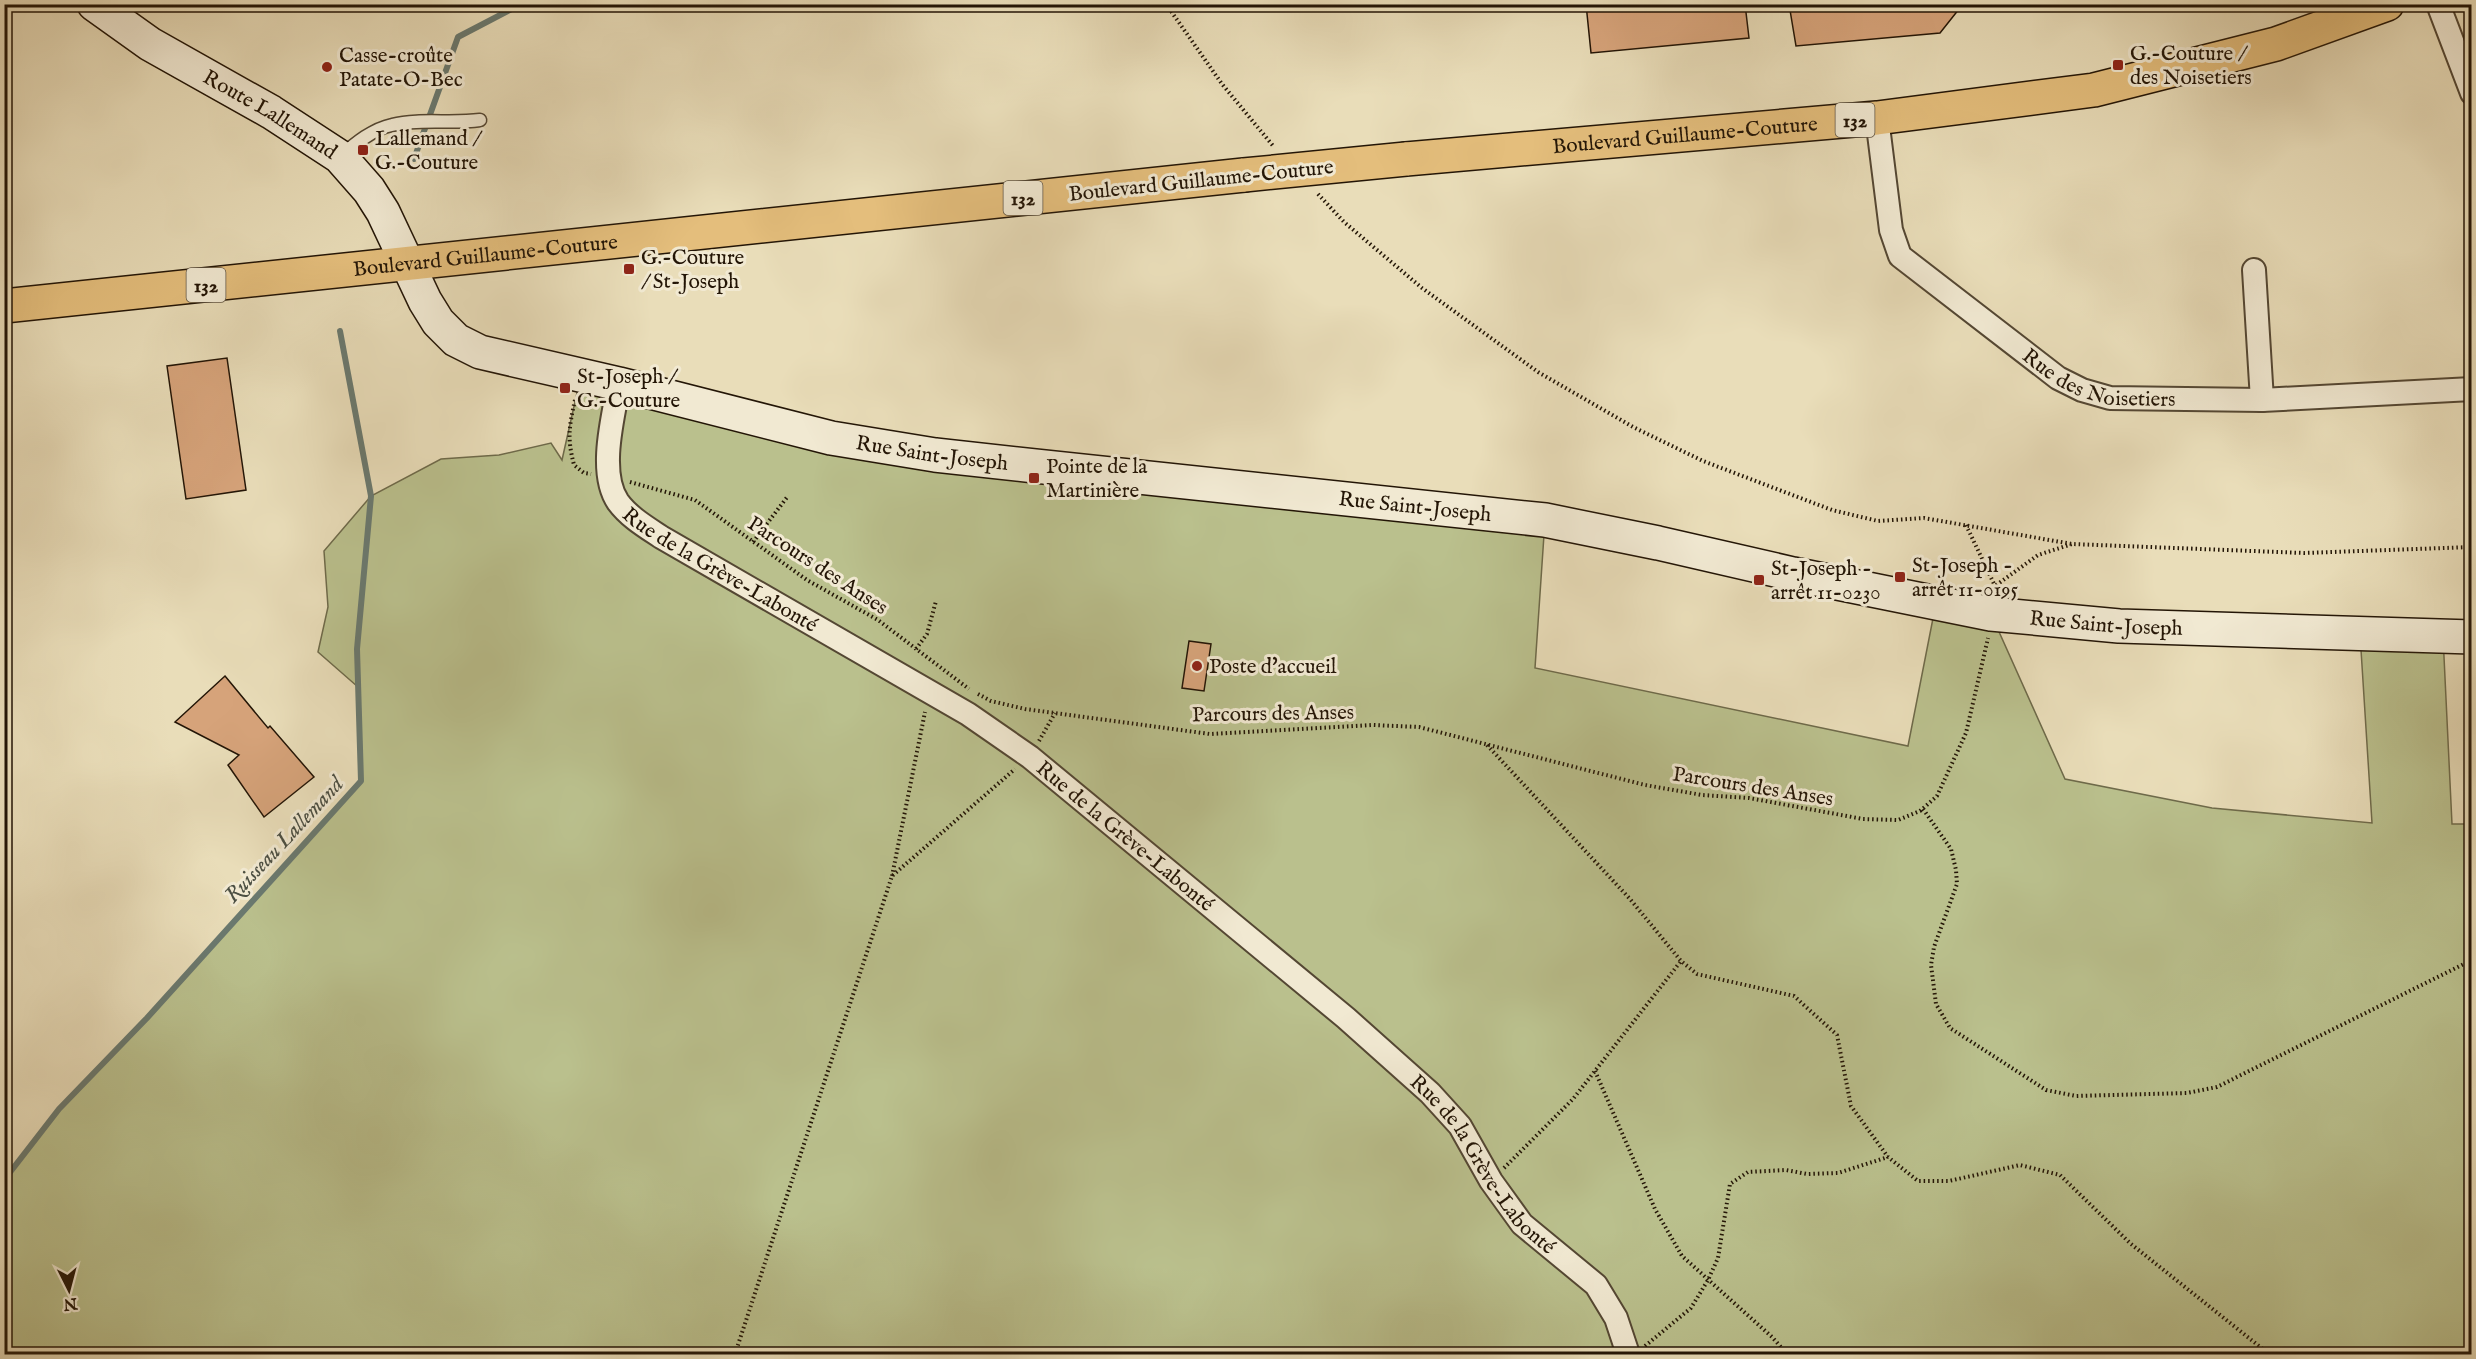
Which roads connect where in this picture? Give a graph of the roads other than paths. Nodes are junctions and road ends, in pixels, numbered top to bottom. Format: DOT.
graph roads {
  1 [pos="94,4"];
  2 [pos="2387,4"];
  3 [pos="2438,4"];
  4 [pos="2472,93"];
  5 [pos="1877,118"];
  6 [pos="480,120"];
  7 [pos="340,157"];
  8 [pos="408,263"];
  9 [pos="2254,270"];
  10 [pos="4,306"];
  11 [pos="619,384"];
  12 [pos="2472,389"];
  13 [pos="2262,400"];
  14 [pos="2472,637"];
  15 [pos="1636,1351"];
  1 -- 7 [label="street, Route Lallemand"];
  2 -- 5 [label="main road, Boulevard Guillaume-Couture / 132"];
  3 -- 4 [label="street"];
  5 -- 8 [label="main road, Boulevard Guillaume-Couture / 132, bridge"];
  5 -- 13 [label="street, Rue des Noisetiers"];
  6 -- 7 [label="lane"];
  7 -- 8 [label="street, Route Lallemand"];
  8 -- 10 [label="main road, Boulevard Guillaume-Couture / 132"];
  8 -- 11 [label="street, Rue Saint-Joseph"];
  9 -- 13 [label="street"];
  11 -- 14 [label="street, Rue Saint-Joseph"];
  11 -- 15 [label="street, Rue de la Grève-Labonté"];
  12 -- 13 [label="street, Rue des Noisetiers"];
}
